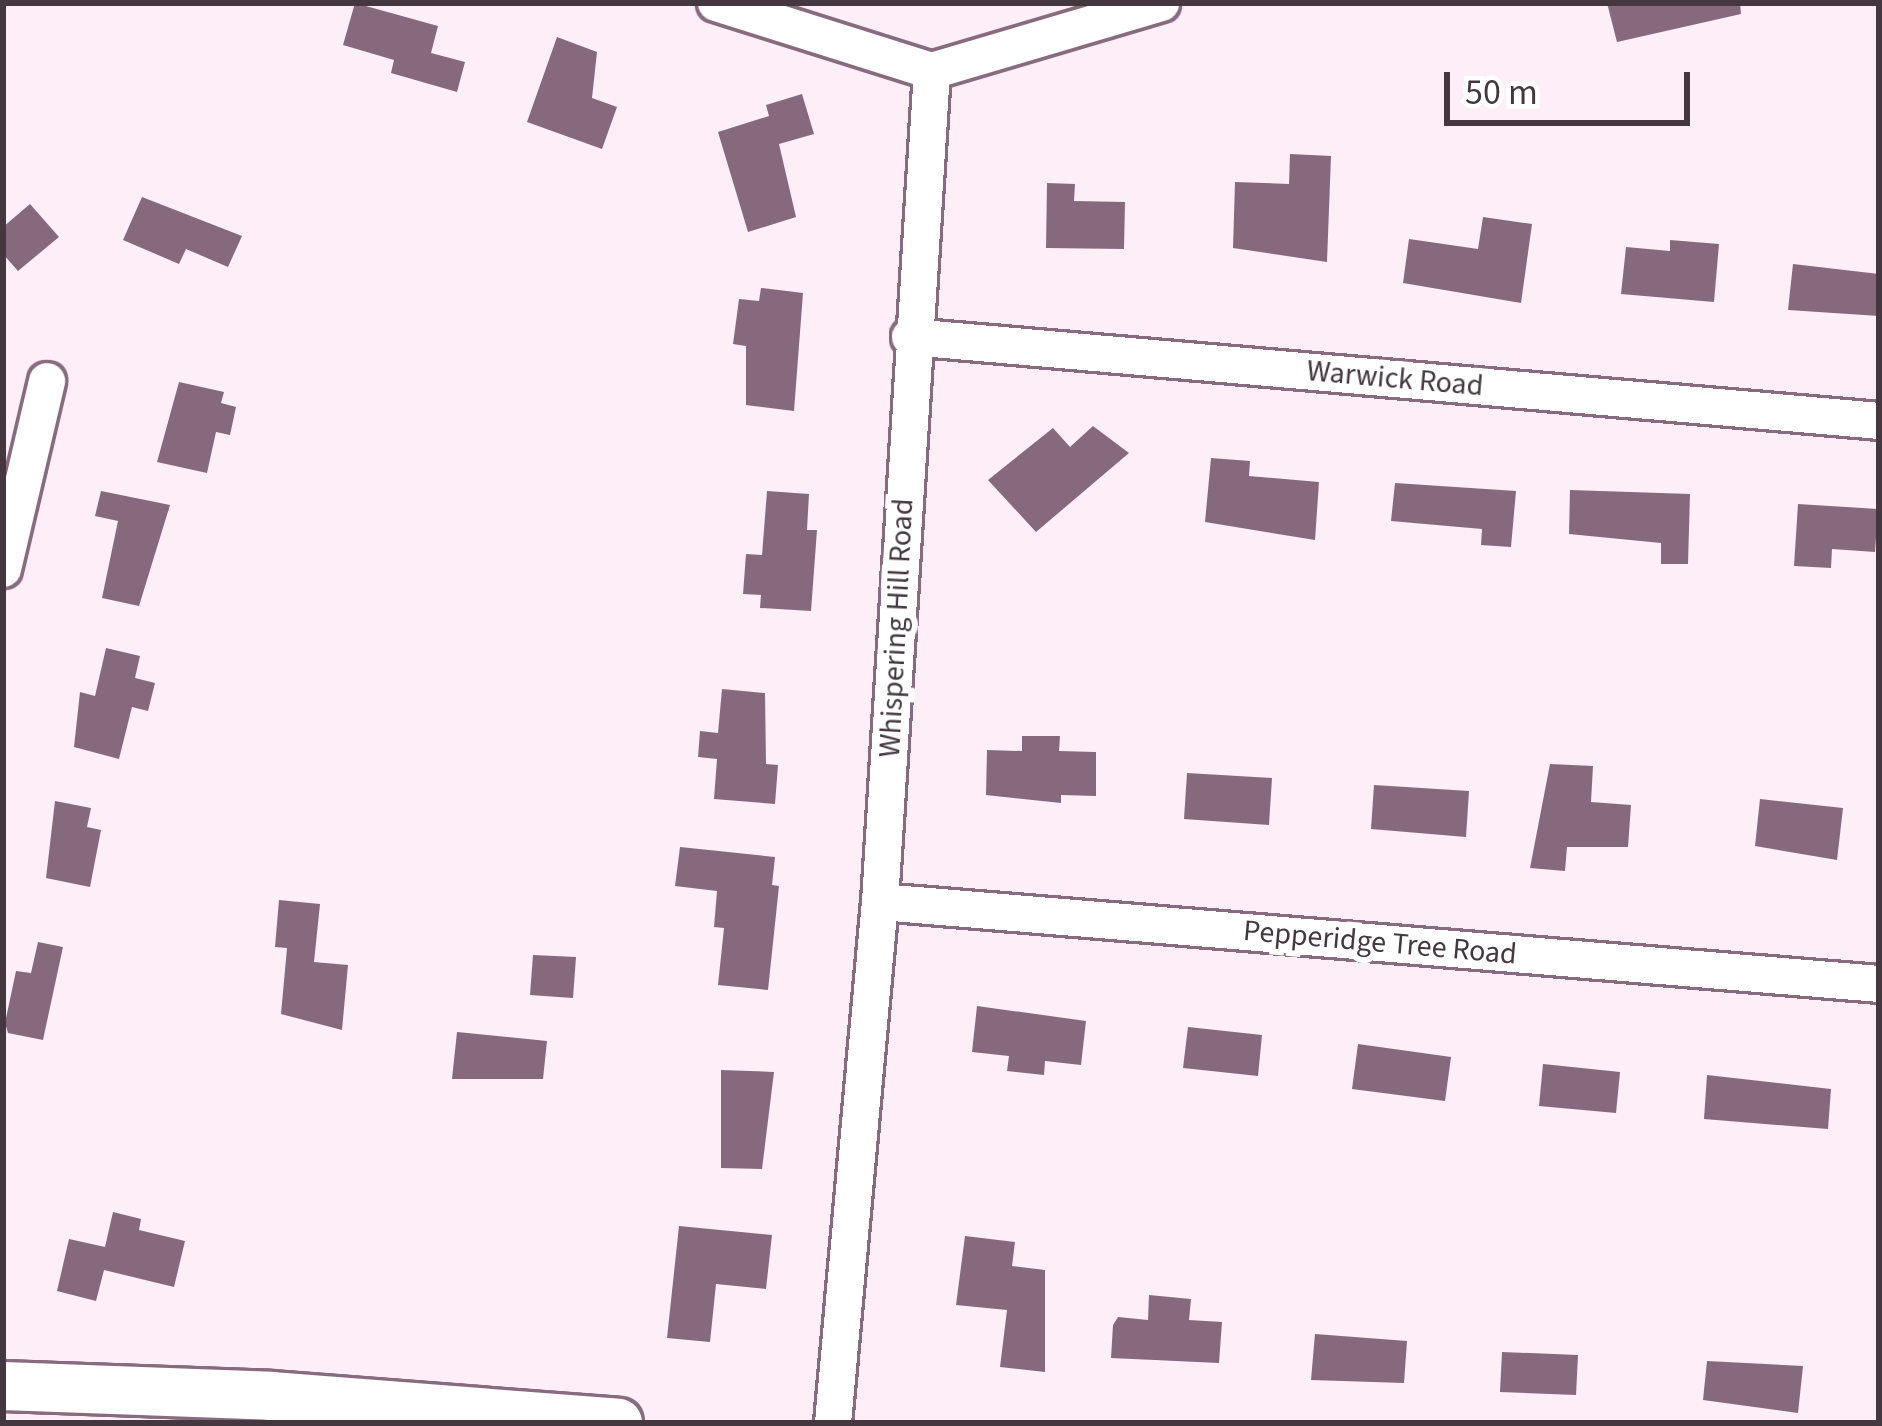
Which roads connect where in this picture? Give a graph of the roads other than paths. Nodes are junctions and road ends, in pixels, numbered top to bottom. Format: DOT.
graph roads {
  1 [pos="716,3"];
  2 [pos="1161,3"];
  3 [pos="932,71"];
  4 [pos="910,338"];
  5 [pos="47,382"];
  6 [pos="1879,421"];
  7 [pos="3,569"];
  8 [pos="880,902"];
  9 [pos="1879,984"];
  10 [pos="3,1386"];
  11 [pos="617,1423"];
  12 [pos="833,1423"];
  1 -- 3 [label="street"];
  2 -- 3 [label="street"];
  3 -- 4 [label="street, Whispering Hill Road"];
  4 -- 6 [label="street, Warwick Road"];
  4 -- 8 [label="street, Whispering Hill Road"];
  5 -- 7 [label="street"];
  8 -- 9 [label="street, Pepperidge Tree Road"];
  8 -- 12 [label="street, Whispering Hill Road"];
  10 -- 11 [label="street"];
}
